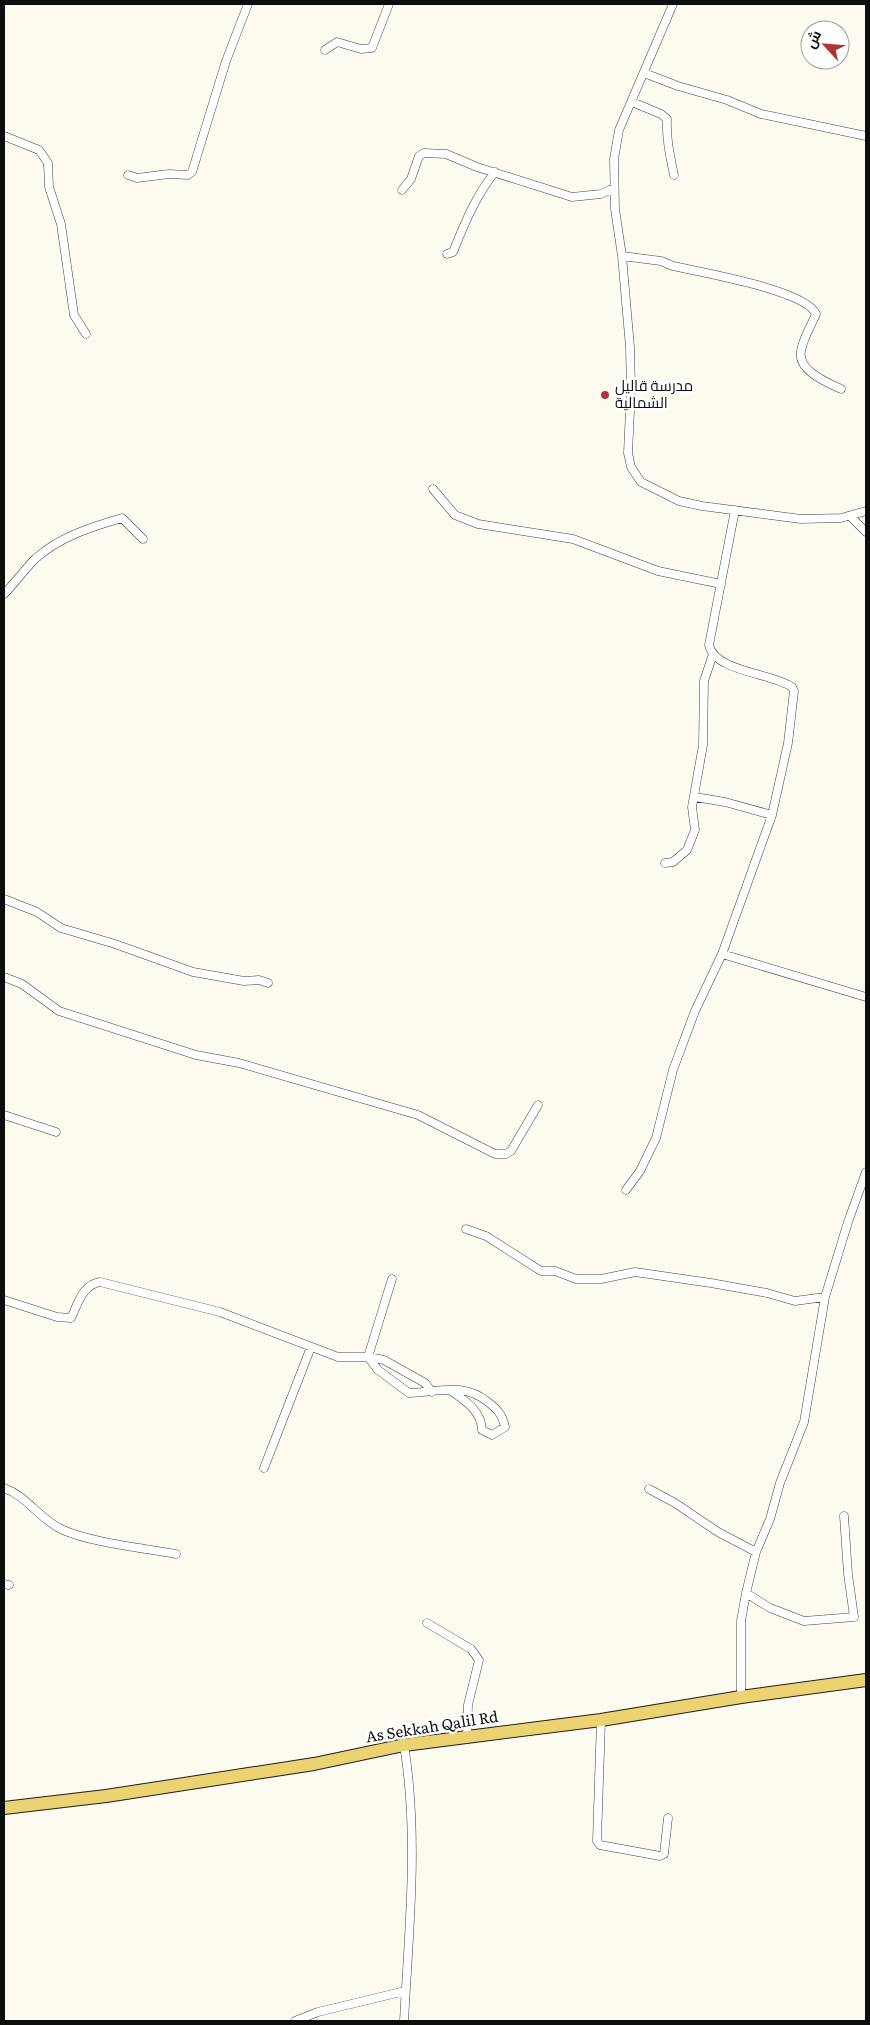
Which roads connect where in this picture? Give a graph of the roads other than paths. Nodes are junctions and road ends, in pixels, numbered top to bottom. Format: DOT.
graph roads {
  1 [pos="248,4"];
  2 [pos="389,4"];
  3 [pos="662,4"];
  4 [pos="672,5"];
  5 [pos="325,50"];
  6 [pos="644,73"];
  7 [pos="632,102"];
  8 [pos="4,136"];
  9 [pos="866,136"];
  10 [pos="495,172"];
  11 [pos="674,174"];
  12 [pos="128,175"];
  13 [pos="614,188"];
  14 [pos="402,190"];
  15 [pos="446,254"];
  16 [pos="622,256"];
  17 [pos="86,334"];
  18 [pos="841,389"];
  19 [pos="432,489"];
  20 [pos="735,510"];
  21 [pos="866,511"];
  22 [pos="850,516"];
  23 [pos="866,532"];
  24 [pos="143,539"];
  25 [pos="721,584"];
  26 [pos="4,594"];
  27 [pos="713,654"];
  28 [pos="695,797"];
  29 [pos="772,815"];
  30 [pos="665,863"];
  31 [pos="4,899"];
  32 [pos="722,954"];
  33 [pos="4,977"];
  34 [pos="268,983"];
  35 [pos="866,997"];
  36 [pos="538,1105"];
  37 [pos="4,1114"];
  38 [pos="56,1132"];
  39 [pos="866,1172"];
  40 [pos="864,1186"];
  41 [pos="626,1190"];
  42 [pos="466,1229"];
  43 [pos="392,1279"];
  44 [pos="825,1297"];
  45 [pos="4,1300"];
  46 [pos="311,1347"];
  47 [pos="368,1358"];
  48 [pos="408,1374"];
  49 [pos="450,1390"];
  50 [pos="432,1392"];
  51 [pos="409,1393"];
  52 [pos="264,1468"];
  53 [pos="4,1488"];
  54 [pos="649,1489"];
  55 [pos="844,1516"];
  56 [pos="756,1552"];
  57 [pos="176,1554"];
  58 [pos="746,1592"];
  59 [pos="427,1623"];
  60 [pos="866,1680"];
  61 [pos="741,1697"];
  62 [pos="601,1720"];
  63 [pos="467,1736"];
  64 [pos="404,1745"];
  65 [pos="4,1808"];
  66 [pos="668,1818"];
  67 [pos="405,1991"];
  68 [pos="295,2021"];
  69 [pos="404,2021"];
  1 -- 12 [label="street"];
  2 -- 5 [label="street"];
  3 -- 4 [label="street"];
  4 -- 6 [label="street"];
  6 -- 7 [label="street"];
  6 -- 9 [label="street"];
  7 -- 11 [label="street"];
  7 -- 13 [label="street"];
  8 -- 17 [label="street"];
  10 -- 13 [label="street"];
  10 -- 14 [label="street"];
  10 -- 15 [label="street"];
  13 -- 16 [label="street"];
  16 -- 18 [label="street"];
  16 -- 20 [label="street"];
  19 -- 25 [label="street"];
  20 -- 22 [label="street"];
  20 -- 25 [label="street"];
  21 -- 22 [label="street"];
  22 -- 23 [label="street"];
  24 -- 26 [label="street"];
  25 -- 27 [label="street"];
  27 -- 28 [label="street"];
  27 -- 29 [label="street"];
  28 -- 29 [label="street"];
  28 -- 30 [label="street"];
  29 -- 32 [label="street"];
  31 -- 34 [label="street"];
  32 -- 35 [label="street"];
  32 -- 41 [label="street"];
  33 -- 36 [label="street"];
  37 -- 38 [label="street"];
  39 -- 40 [label="street"];
  40 -- 44 [label="street"];
  42 -- 44 [label="street"];
  43 -- 47 [label="street"];
  44 -- 56 [label="street"];
  45 -- 46 [label="street"];
  46 -- 47 [label="street"];
  46 -- 52 [label="street"];
  47 -- 48 [label="street"];
  47 -- 51 [label="street"];
  48 -- 50 [label="street"];
  48 -- 51 [label="street"];
  49 -- 49 [label="street"];
  49 -- 50 [label="street"];
  50 -- 51 [label="street"];
  53 -- 57 [label="street"];
  54 -- 56 [label="street"];
  55 -- 58 [label="street"];
  56 -- 58 [label="street"];
  58 -- 61 [label="street"];
  59 -- 63 [label="street"];
  60 -- 61 [label="main road, As Sekkah Qalil Rd"];
  61 -- 62 [label="main road, As Sekkah Qalil Rd"];
  62 -- 63 [label="main road, As Sekkah Qalil Rd"];
  62 -- 66 [label="street"];
  63 -- 64 [label="main road, As Sekkah Qalil Rd"];
  64 -- 65 [label="main road, As Sekkah Qalil Rd"];
  64 -- 67 [label="street"];
  67 -- 68 [label="street"];
  67 -- 69 [label="street"];
}
